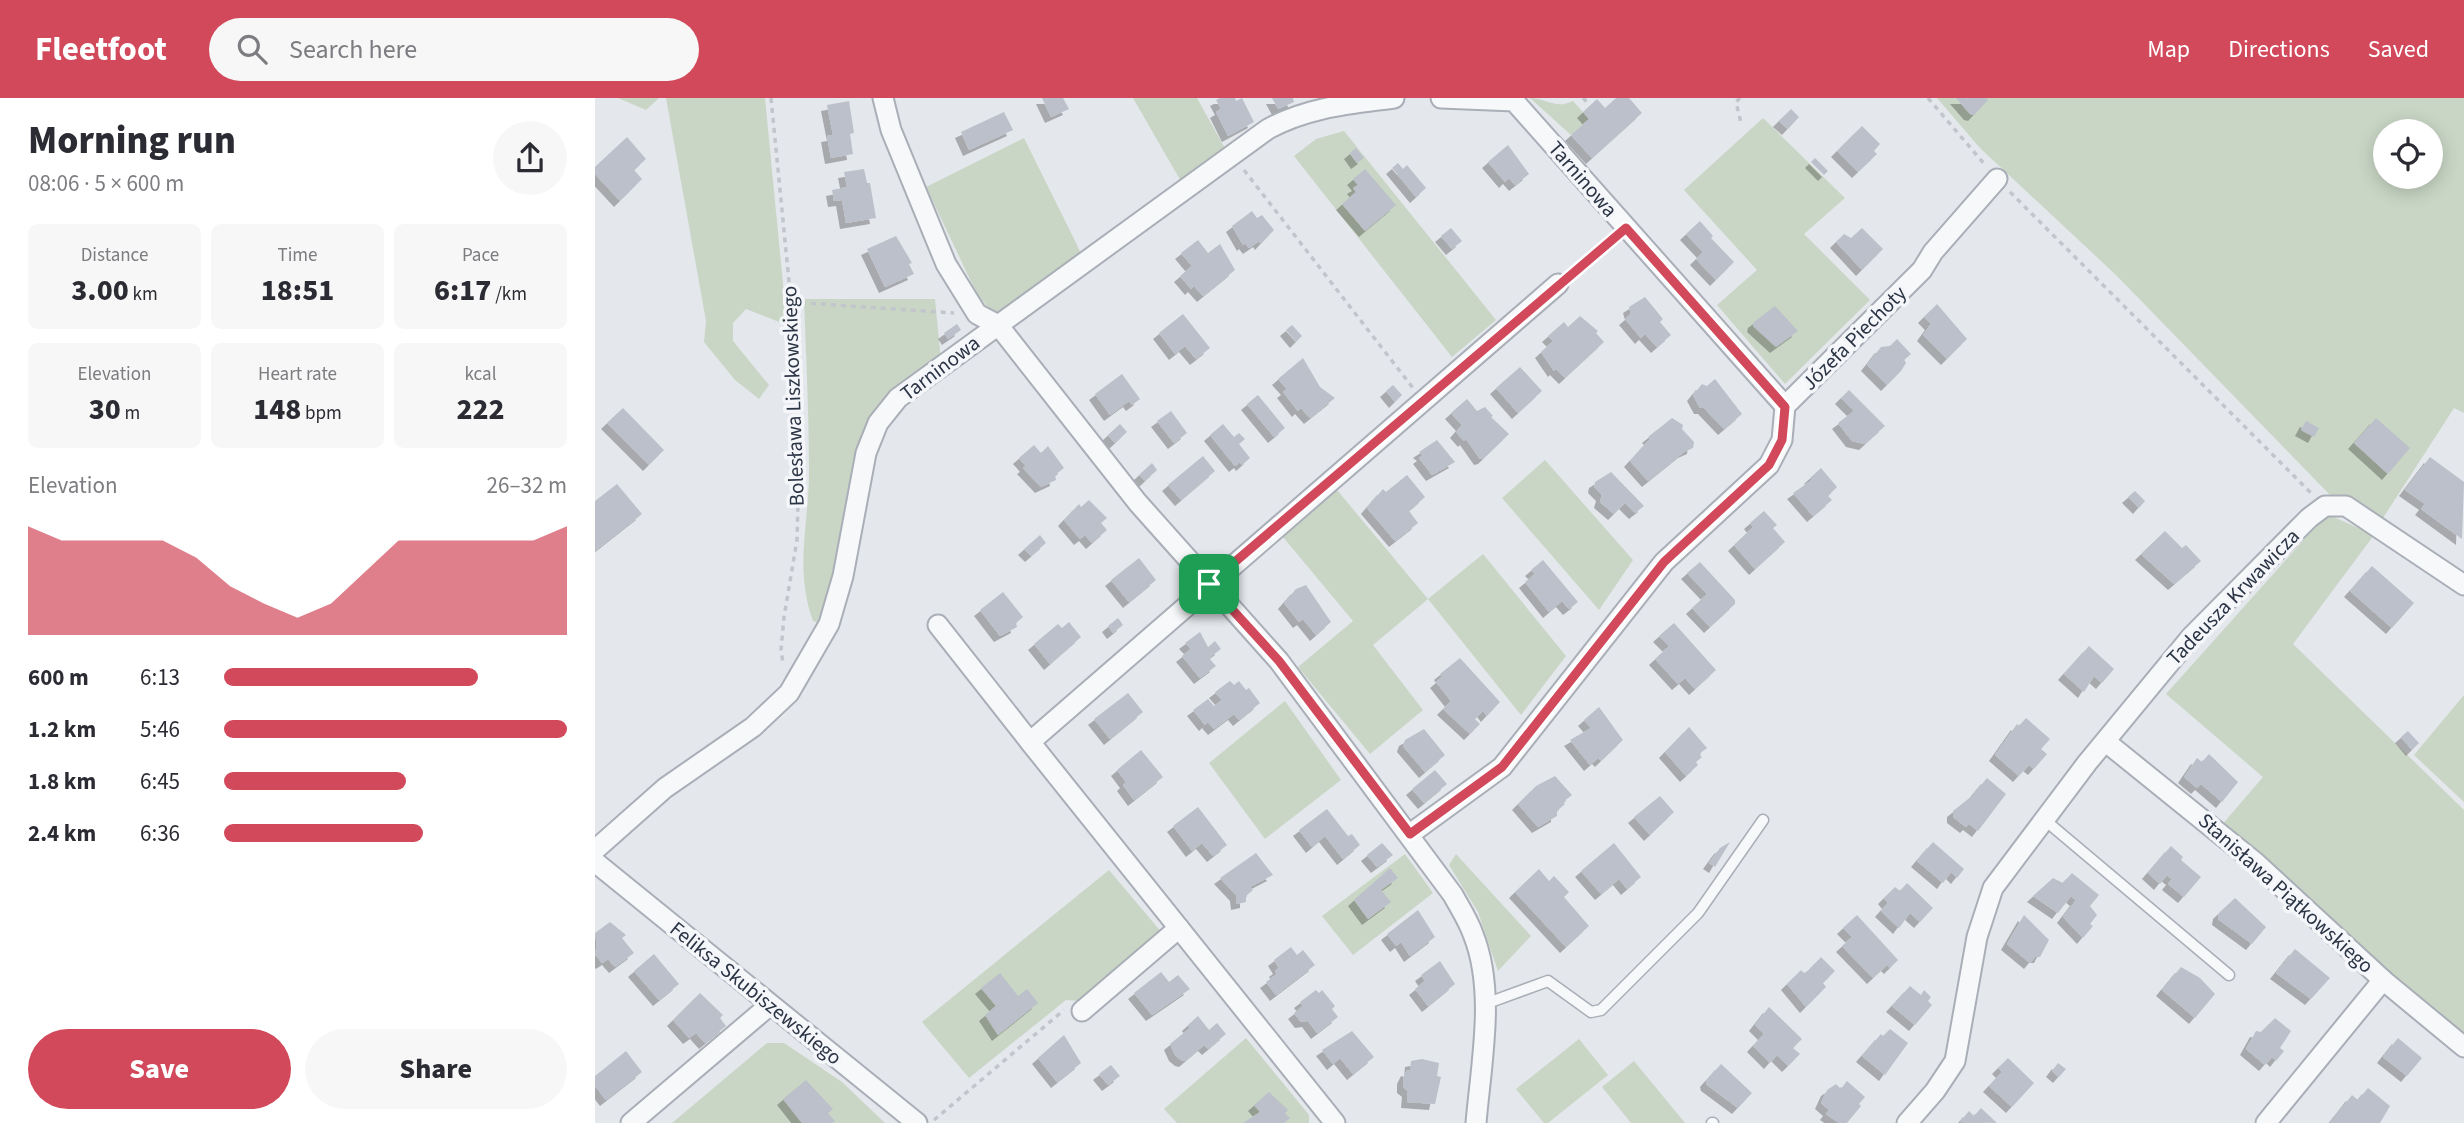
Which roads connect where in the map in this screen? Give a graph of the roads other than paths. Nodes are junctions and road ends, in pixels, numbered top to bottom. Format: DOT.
graph roads {
  1 [pos="883,98"];
  2 [pos="1394,98"];
  3 [pos="1441,98"];
  4 [pos="1513,100"];
  5 [pos="1997,178"];
  6 [pos="1558,284"];
  7 [pos="998,325"];
  8 [pos="1785,407"];
  9 [pos="1209,584"];
  10 [pos="2464,585"];
  11 [pos="937,625"];
  12 [pos="1030,742"];
  13 [pos="2106,742"];
  14 [pos="1763,820"];
  15 [pos="2046,821"];
  16 [pos="1410,834"];
  17 [pos="595,850"];
  18 [pos="595,862"];
  19 [pos="1179,928"];
  20 [pos="2229,975"];
  21 [pos="2383,980"];
  22 [pos="1485,1004"];
  23 [pos="770,1005"];
  24 [pos="1082,1011"];
  25 [pos="2464,1047"];
  26 [pos="1333,1122"];
  27 [pos="631,1123"];
  28 [pos="917,1123"];
  29 [pos="1476,1123"];
  30 [pos="1907,1123"];
  31 [pos="2266,1123"];
  1 -- 7 [label="street"];
  2 -- 7 [label="street, Tarninowa"];
  3 -- 4 [label="street, Tarninowa"];
  4 -- 8 [label="street, Tarninowa"];
  5 -- 8 [label="street, Józefa Piechoty"];
  6 -- 9 [label="street"];
  7 -- 9 [label="street"];
  7 -- 17 [label="street, Tarninowa"];
  8 -- 16 [label="street, Józefa Piechoty"];
  9 -- 12 [label="street"];
  9 -- 16 [label="street"];
  10 -- 13 [label="street, Tadeusza Krwawicza"];
  11 -- 12 [label="street"];
  12 -- 19 [label="street"];
  13 -- 15 [label="street, Tadeusza Krwawicza"];
  13 -- 21 [label="street, Stanisława Piątkowskiego"];
  14 -- 22 [label="lane"];
  15 -- 20 [label="lane"];
  15 -- 30 [label="street, Tadeusza Krwawicza"];
  16 -- 22 [label="street"];
  18 -- 23 [label="street, Feliksa Skubiszewskiego"];
  19 -- 24 [label="street"];
  19 -- 26 [label="street"];
  21 -- 25 [label="street, Stanisława Piątkowskiego"];
  21 -- 31 [label="street"];
  22 -- 29 [label="street"];
  23 -- 27 [label="street"];
  23 -- 28 [label="street, Feliksa Skubiszewskiego"];
}
